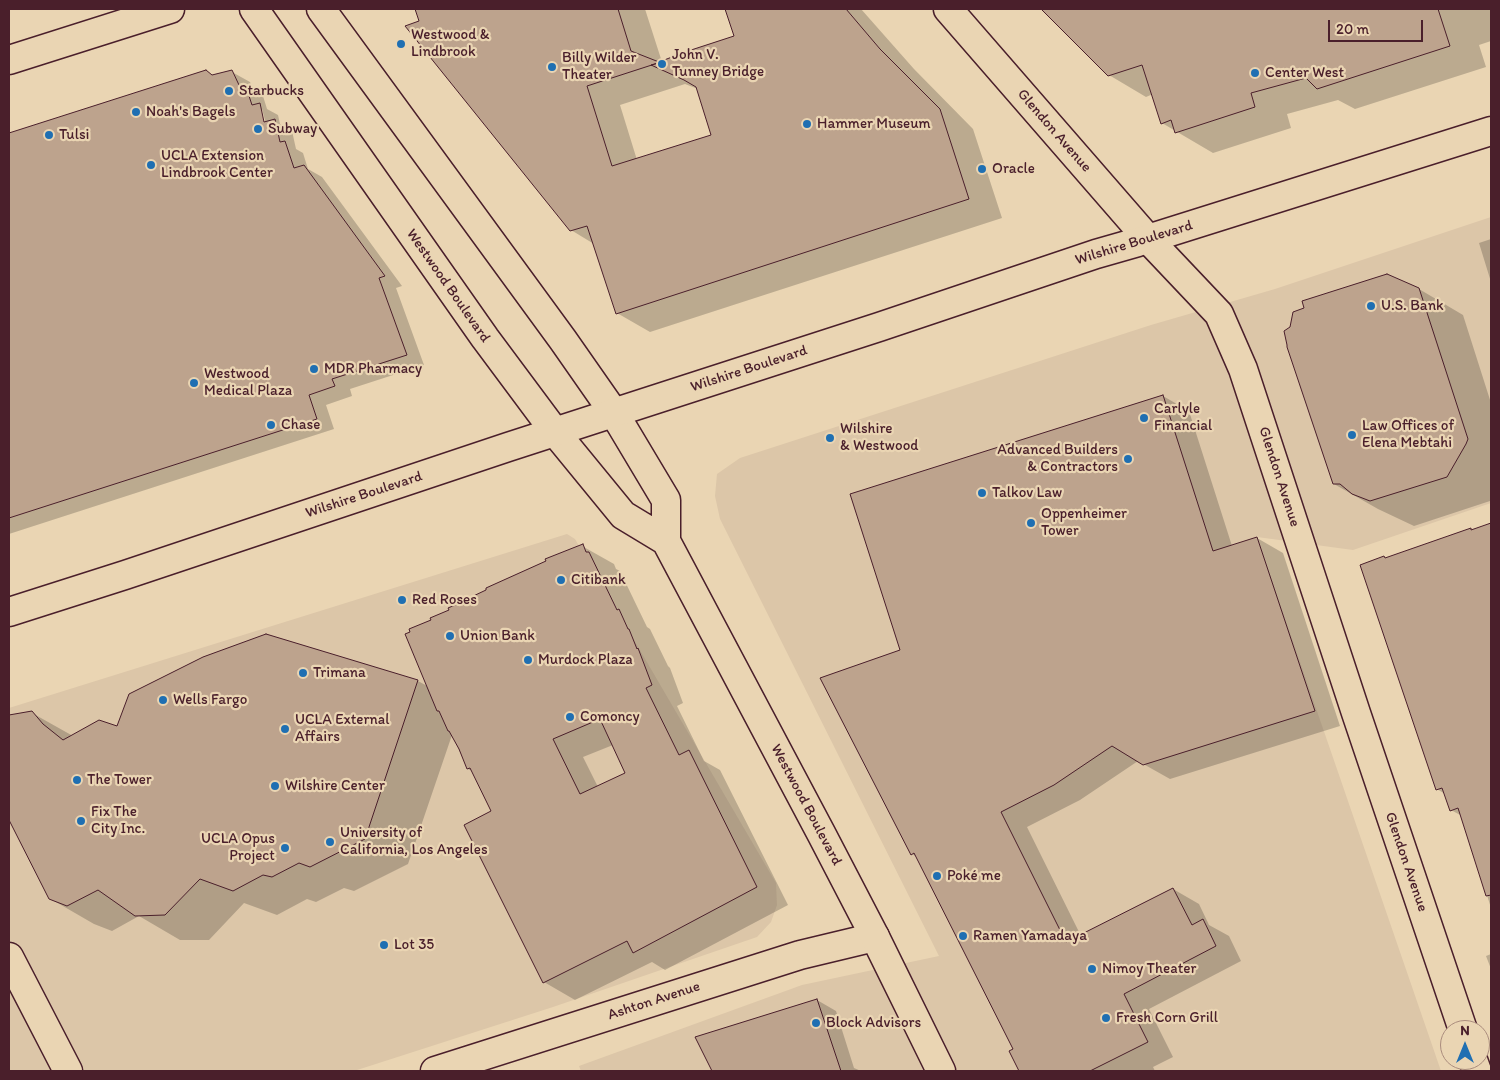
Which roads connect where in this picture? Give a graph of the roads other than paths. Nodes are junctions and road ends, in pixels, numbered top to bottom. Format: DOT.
graph roads {
  1 [pos="170,9"];
  2 [pos="254,9"];
  3 [pos="321,9"];
  4 [pos="948,9"];
  5 [pos="9,60"];
  6 [pos="1491,131"];
  7 [pos="1148,239"];
  8 [pos="614,413"];
  9 [pos="555,432"];
  10 [pos="666,541"];
  11 [pos="9,612"];
  12 [pos="875,937"];
  13 [pos="9,956"];
  14 [pos="1460,1020"];
  15 [pos="68,1071"];
  16 [pos="435,1071"];
  17 [pos="941,1071"];
  1 -- 5 [label="main road"];
  2 -- 9 [label="main road, Westwood Boulevard"];
  3 -- 8 [label="main road, Westwood Boulevard"];
  4 -- 7 [label="main road, Glendon Avenue"];
  6 -- 7 [label="main road, Wilshire Boulevard"];
  7 -- 8 [label="main road, Wilshire Boulevard"];
  7 -- 14 [label="main road, Glendon Avenue"];
  8 -- 9 [label="main road, Wilshire Boulevard"];
  8 -- 10 [label="main road, Westwood Boulevard"];
  9 -- 10 [label="main road, Westwood Boulevard"];
  9 -- 11 [label="main road, Wilshire Boulevard"];
  10 -- 12 [label="main road, Westwood Boulevard"];
  12 -- 16 [label="main road, Ashton Avenue"];
  12 -- 17 [label="main road, Westwood Boulevard"];
  13 -- 15 [label="main road"];
}
